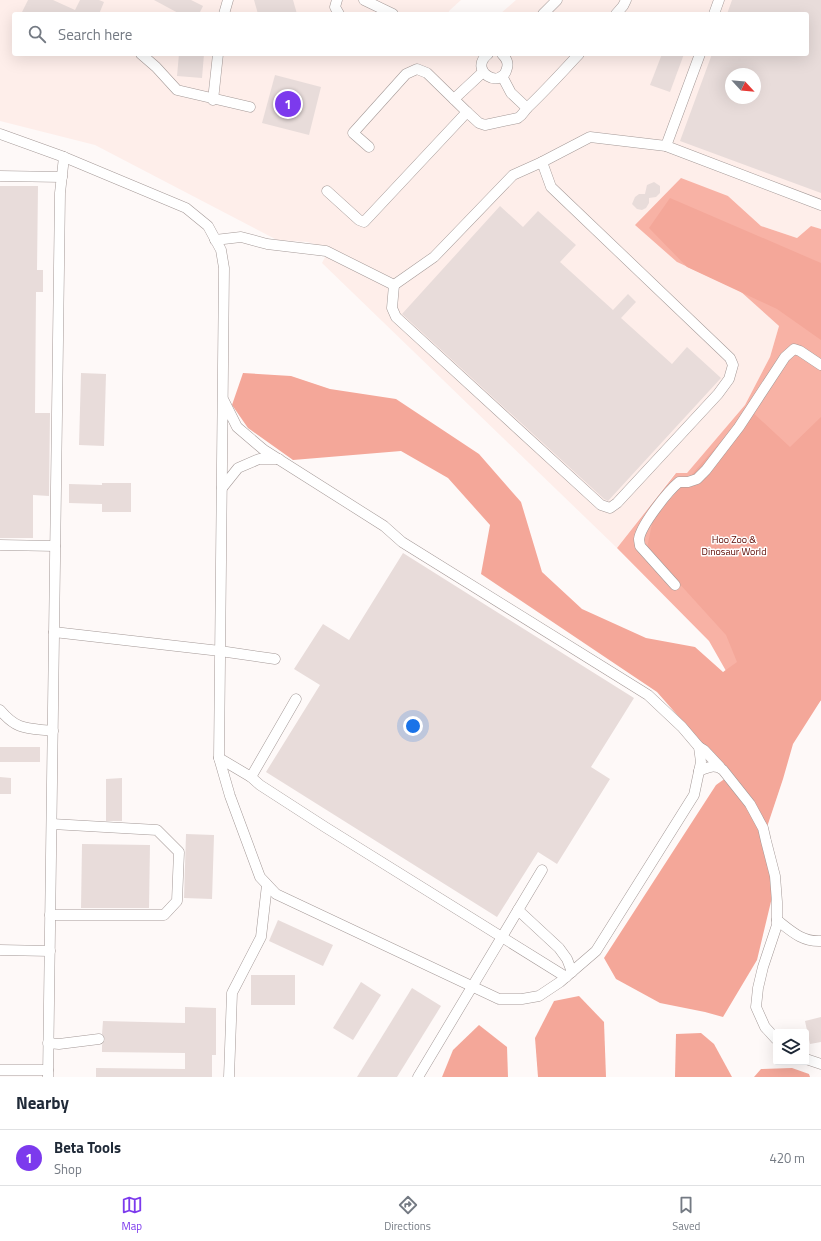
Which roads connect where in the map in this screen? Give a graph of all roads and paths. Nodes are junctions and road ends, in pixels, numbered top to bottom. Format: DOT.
graph roads {
  1 [pos="228,0"];
  2 [pos="337,0"];
  3 [pos="557,0"];
  4 [pos="626,0"];
  5 [pos="719,0"];
  6 [pos="367,1"];
  7 [pos="225,12"];
  8 [pos="338,12"];
  9 [pos="389,12"];
  10 [pos="545,12"];
  11 [pos="618,12"];
  12 [pos="715,12"];
  13 [pos="143,56"];
  14 [pos="218,56"];
  15 [pos="482,56"];
  16 [pos="503,56"];
  17 [pos="577,56"];
  18 [pos="699,56"];
  19 [pos="483,72"];
  20 [pos="502,76"];
  21 [pos="454,99"];
  22 [pos="213,100"];
  23 [pos="250,107"];
  24 [pos="527,108"];
  25 [pos="468,112"];
  26 [pos="0,134"];
  27 [pos="666,146"];
  28 [pos="369,147"];
  29 [pos="64,157"];
  30 [pos="542,162"];
  31 [pos="0,176"];
  32 [pos="62,177"];
  33 [pos="327,191"];
  34 [pos="821,205"];
  35 [pos="215,240"];
  36 [pos="394,285"];
  37 [pos="821,365"];
  38 [pos="222,399"];
  39 [pos="280,459"];
  40 [pos="222,488"];
  41 [pos="0,545"];
  42 [pos="55,546"];
  43 [pos="675,585"];
  44 [pos="54,632"];
  45 [pos="220,651"];
  46 [pos="275,659"];
  47 [pos="296,699"];
  48 [pos="0,710"];
  49 [pos="53,731"];
  50 [pos="698,747"];
  51 [pos="219,758"];
  52 [pos="720,767"];
  53 [pos="699,770"];
  54 [pos="251,777"];
  55 [pos="52,824"];
  56 [pos="542,870"];
  57 [pos="267,885"];
  58 [pos="518,910"];
  59 [pos="50,915"];
  60 [pos="777,920"];
  61 [pos="502,938"];
  62 [pos="821,941"];
  63 [pos="0,950"];
  64 [pos="50,951"];
  65 [pos="569,975"];
  66 [pos="473,987"];
  67 [pos="773,1036"];
  68 [pos="99,1039"];
  69 [pos="48,1044"];
  70 [pos="809,1060"];
  71 [pos="821,1064"];
  72 [pos="0,1070"];
  73 [pos="48,1074"];
  74 [pos="229,1077"];
  75 [pos="418,1077"];
  1 -- 7 [label="street"];
  2 -- 8 [label="street"];
  3 -- 10 [label="street"];
  4 -- 11 [label="street"];
  5 -- 12 [label="street"];
  6 -- 9 [label="street"];
  13 -- 22 [label="street"];
  14 -- 22 [label="street"];
  15 -- 19 [label="street"];
  16 -- 20 [label="street"];
  17 -- 24 [label="street"];
  18 -- 27 [label="street"];
  19 -- 20 [label="street"];
  19 -- 21 [label="street"];
  20 -- 24 [label="street"];
  21 -- 25 [label="street"];
  21 -- 28 [label="street"];
  22 -- 23 [label="street"];
  24 -- 25 [label="street"];
  25 -- 33 [label="street"];
  26 -- 29 [label="street"];
  27 -- 30 [label="street"];
  27 -- 34 [label="street"];
  29 -- 32 [label="street"];
  29 -- 35 [label="street"];
  30 -- 36 [label="street"];
  30 -- 36 [label="street"];
  31 -- 32 [label="street"];
  32 -- 42 [label="street"];
  35 -- 36 [label="street"];
  35 -- 38 [label="street"];
  37 -- 43 [label="street"];
  38 -- 39 [label="street"];
  38 -- 40 [label="street"];
  39 -- 40 [label="street"];
  39 -- 50 [label="street"];
  40 -- 45 [label="street"];
  41 -- 42 [label="street"];
  42 -- 44 [label="street"];
  44 -- 45 [label="street"];
  44 -- 49 [label="street"];
  45 -- 46 [label="street"];
  45 -- 51 [label="street"];
  47 -- 54 [label="street"];
  48 -- 49 [label="street"];
  49 -- 55 [label="street"];
  50 -- 52 [label="street"];
  50 -- 53 [label="street"];
  51 -- 54 [label="street"];
  51 -- 57 [label="street"];
  52 -- 53 [label="street"];
  52 -- 60 [label="street"];
  53 -- 65 [label="street"];
  54 -- 61 [label="street"];
  55 -- 59 [label="street"];
  55 -- 59 [label="street"];
  56 -- 58 [label="street"];
  57 -- 66 [label="street"];
  57 -- 74 [label="street"];
  58 -- 61 [label="street"];
  58 -- 65 [label="street"];
  59 -- 64 [label="street"];
  60 -- 62 [label="street"];
  60 -- 67 [label="street"];
  61 -- 65 [label="street"];
  61 -- 66 [label="street"];
  63 -- 64 [label="street"];
  64 -- 69 [label="street"];
  65 -- 66 [label="street"];
  66 -- 75 [label="street"];
  68 -- 69 [label="street"];
  69 -- 73 [label="street"];
  70 -- 71 [label="street"];
  72 -- 73 [label="street"];
}
